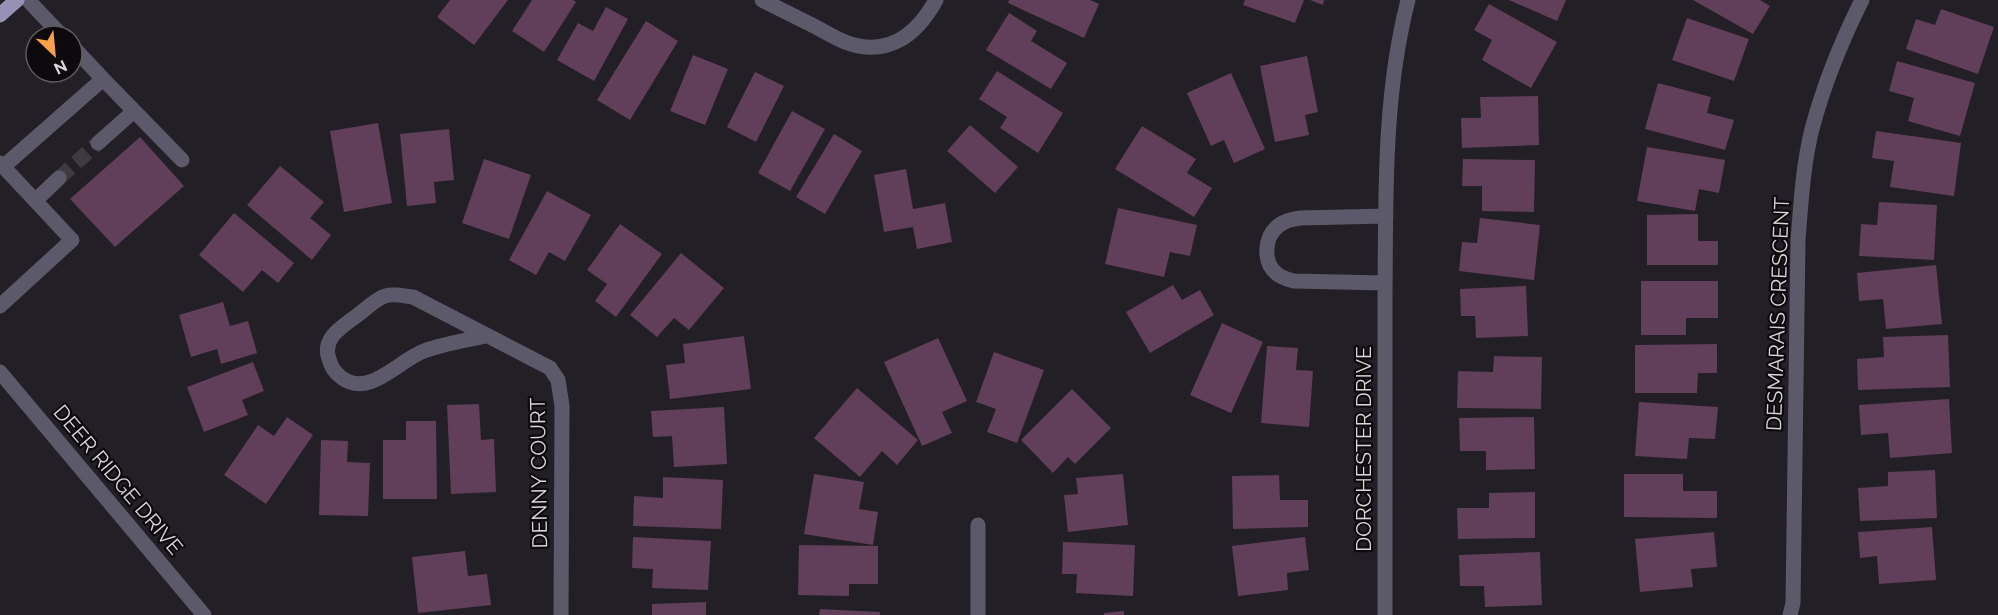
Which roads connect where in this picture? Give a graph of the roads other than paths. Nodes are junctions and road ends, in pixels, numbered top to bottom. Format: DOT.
graph roads {
  1 [pos="17,0"];
  2 [pos="28,0"];
  3 [pos="762,0"];
  4 [pos="936,0"];
  5 [pos="1408,0"];
  6 [pos="1862,0"];
  7 [pos="0,15"];
  8 [pos="51,24"];
  9 [pos="84,59"];
  10 [pos="103,79"];
  11 [pos="134,111"];
  12 [pos="98,143"];
  13 [pos="182,160"];
  14 [pos="2,164"];
  15 [pos="59,178"];
  16 [pos="36,200"];
  17 [pos="1386,216"];
  18 [pos="1385,282"];
  19 [pos="0,306"];
  20 [pos="486,336"];
  21 [pos="0,372"];
  22 [pos="978,525"];
  23 [pos="1793,611"];
  24 [pos="204,615"];
  25 [pos="561,615"];
  26 [pos="978,615"];
  27 [pos="1385,615"];
  1 -- 7 [label="main road"];
  2 -- 8 [label="street"];
  3 -- 4 [label="street"];
  5 -- 17 [label="street, DORCHESTER DRIVE"];
  6 -- 23 [label="street, DESMARAIS CRESCENT"];
  9 -- 10 [label="street"];
  10 -- 11 [label="street"];
  10 -- 14 [label="street"];
  11 -- 12 [label="street"];
  11 -- 13 [label="street"];
  14 -- 16 [label="street"];
  15 -- 16 [label="street"];
  16 -- 19 [label="street"];
  17 -- 18 [label="street, DORCHESTER DRIVE"];
  17 -- 18 [label="street"];
  18 -- 27 [label="street, DORCHESTER DRIVE"];
  20 -- 20 [label="street, DENNY COURT"];
  20 -- 25 [label="street, DENNY COURT"];
  21 -- 24 [label="street, DEER RIDGE DRIVE"];
  22 -- 26 [label="street"];
}
